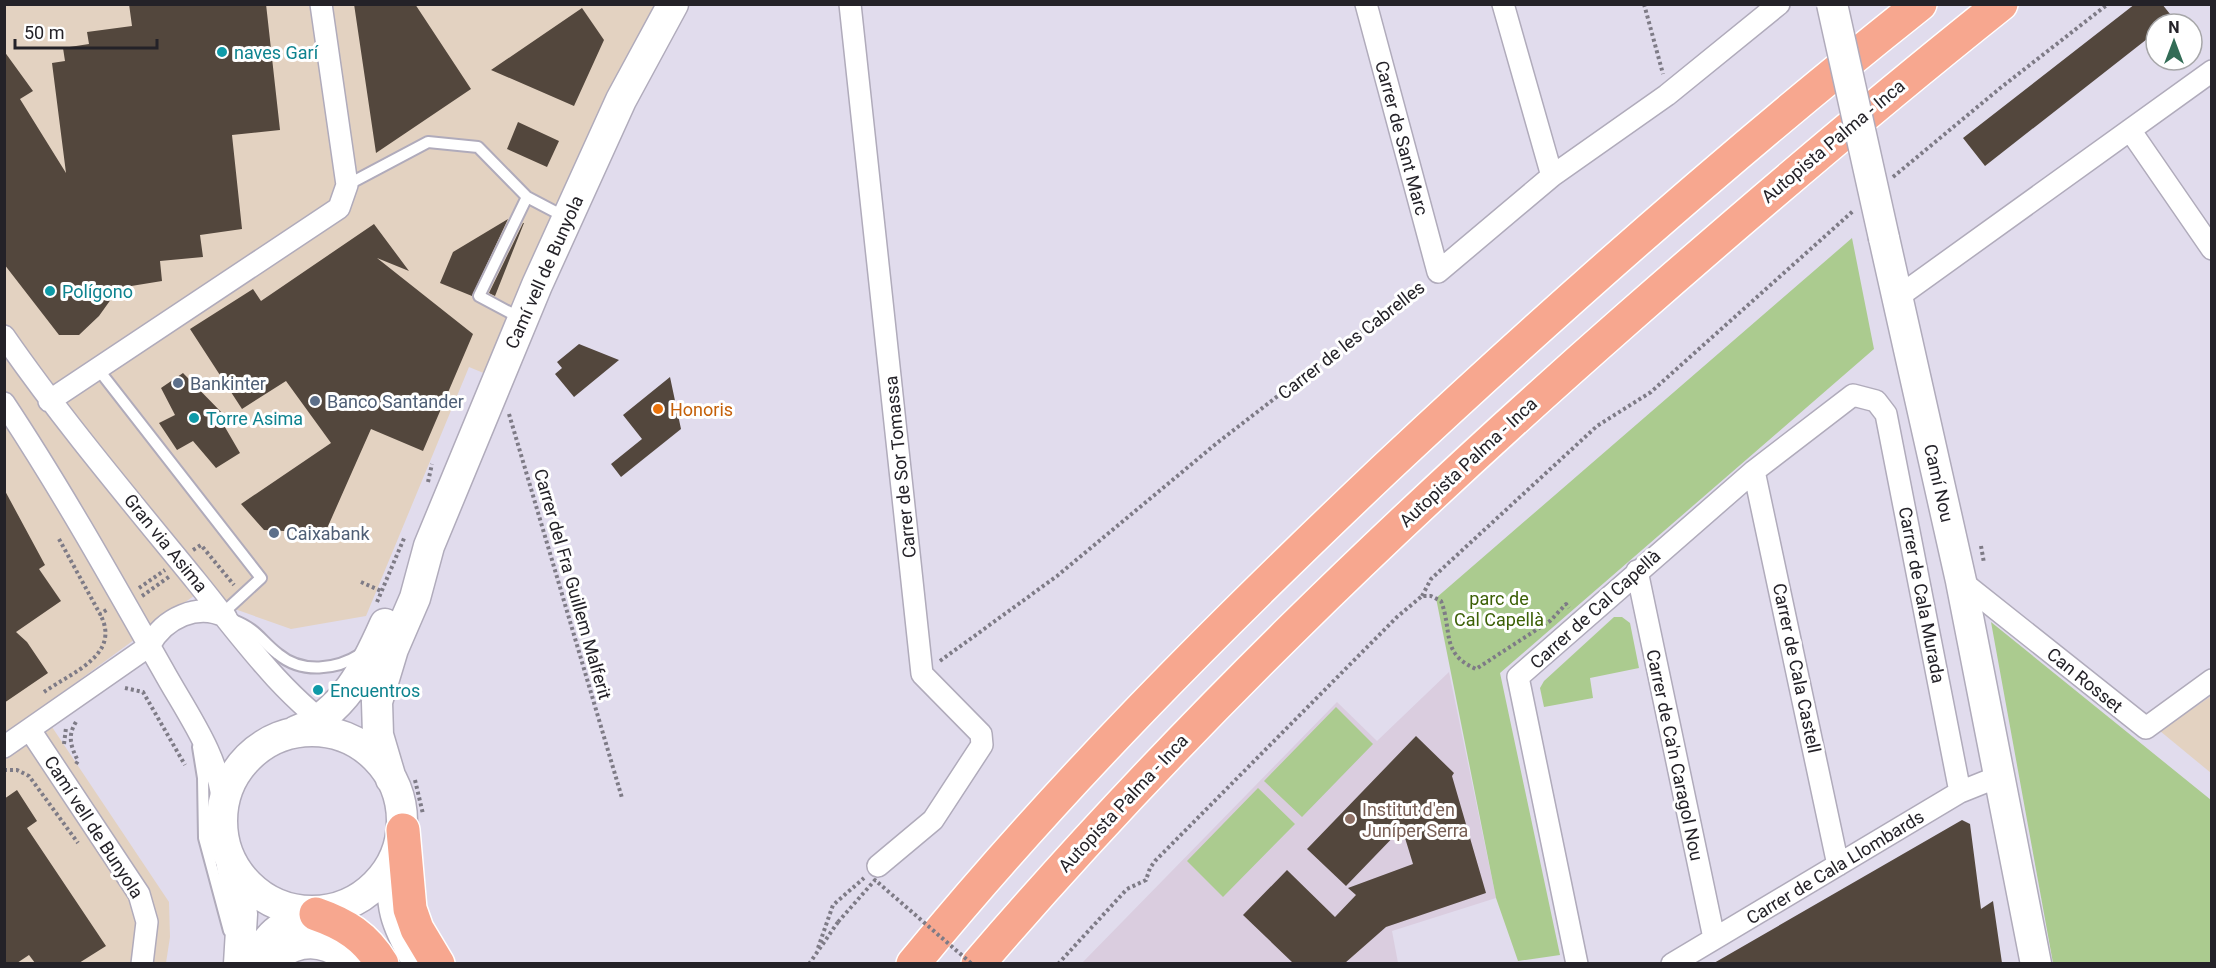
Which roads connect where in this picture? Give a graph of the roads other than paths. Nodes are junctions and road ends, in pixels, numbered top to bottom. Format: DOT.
graph roads {
  1 [pos="321,4"];
  2 [pos="673,4"];
  3 [pos="850,4"];
  4 [pos="1366,4"];
  5 [pos="1503,4"];
  6 [pos="1779,4"];
  7 [pos="1832,4"];
  8 [pos="1920,4"];
  9 [pos="2001,4"];
  10 [pos="2211,71"];
  11 [pos="2130,130"];
  12 [pos="1552,176"];
  13 [pos="347,185"];
  14 [pos="527,197"];
  15 [pos="567,218"];
  16 [pos="2211,249"];
  17 [pos="1438,272"];
  18 [pos="1898,297"];
  19 [pos="523,319"];
  20 [pos="4,336"];
  21 [pos="98,369"];
  22 [pos="50,401"];
  23 [pos="1876,401"];
  24 [pos="4,403"];
  25 [pos="1754,471"];
  26 [pos="419,536"];
  27 [pos="1637,571"];
  28 [pos="1961,581"];
  29 [pos="224,615"];
  30 [pos="379,638"];
  31 [pos="149,646"];
  32 [pos="2211,680"];
  33 [pos="194,726"];
  34 [pos="331,728"];
  35 [pos="30,730"];
  36 [pos="4,747"];
  37 [pos="2000,776"];
  38 [pos="402,778"];
  39 [pos="1960,792"];
  40 [pos="223,807"];
  41 [pos="407,835"];
  42 [pos="231,860"];
  43 [pos="1838,865"];
  44 [pos="878,866"];
  45 [pos="317,911"];
  46 [pos="1714,938"];
  47 [pos="142,963"];
  48 [pos="231,963"];
  49 [pos="239,963"];
  50 [pos="255,963"];
  51 [pos="267,963"];
  52 [pos="356,963"];
  53 [pos="382,963"];
  54 [pos="419,963"];
  55 [pos="438,963"];
  56 [pos="913,963"];
  57 [pos="978,963"];
  58 [pos="1577,963"];
  59 [pos="1672,963"];
  60 [pos="2036,963"];
  1 -- 13 [label="street"];
  2 -- 15 [label="main road, Camí vell de Bunyola"];
  3 -- 44 [label="street, Carrer de Sor Tomassa"];
  4 -- 17 [label="street, Carrer de Sant Marc"];
  5 -- 12 [label="street"];
  6 -- 12 [label="street, Carrer de les Cabrelles"];
  7 -- 18 [label="main road, Camí Nou, bridge"];
  8 -- 56 [label="highway"];
  9 -- 57 [label="highway, Autopista Palma - Inca"];
  10 -- 11 [label="street"];
  11 -- 16 [label="street"];
  11 -- 18 [label="street"];
  12 -- 17 [label="street, Carrer de les Cabrelles"];
  13 -- 14 [label="lane"];
  13 -- 21 [label="street"];
  14 -- 15 [label="lane"];
  14 -- 19 [label="lane"];
  15 -- 19 [label="main road, Camí vell de Bunyola"];
  18 -- 28 [label="main road, Camí Nou"];
  19 -- 26 [label="main road, Camí vell de Bunyola"];
  20 -- 22 [label="street, Gran via Asima"];
  21 -- 22 [label="street"];
  21 -- 29 [label="lane"];
  22 -- 29 [label="street, Gran via Asima"];
  23 -- 25 [label="street, Carrer de Cal Capellà"];
  23 -- 39 [label="street, Carrer de Cala Murada"];
  24 -- 31 [label="street"];
  25 -- 27 [label="street, Carrer de Cal Capellà"];
  25 -- 43 [label="street, Carrer de Cala Castell"];
  26 -- 30 [label="main road"];
  26 -- 38 [label="main road"];
  27 -- 46 [label="street, Carrer de Ca'n Caragol Nou"];
  27 -- 58 [label="street, Carrer de Cal Capellà"];
  28 -- 32 [label="street, Can Rosset"];
  28 -- 37 [label="main road, Camí Nou"];
  29 -- 30 [label="lane"];
  29 -- 31 [label="street"];
  29 -- 34 [label="street, Gran via Asima"];
  30 -- 34 [label="main road"];
  31 -- 33 [label="street"];
  31 -- 35 [label="street"];
  33 -- 40 [label="street"];
  33 -- 48 [label="lane"];
  34 -- 38 [label="main road"];
  34 -- 40 [label="main road"];
  35 -- 36 [label="street"];
  35 -- 47 [label="street, Camí vell de Bunyola"];
  37 -- 39 [label="street, Carrer de Cala Llombards"];
  37 -- 60 [label="main road, Camí Nou"];
  38 -- 41 [label="main road"];
  39 -- 43 [label="street, Carrer de Cala Llombards"];
  40 -- 42 [label="main road"];
  41 -- 45 [label="main road"];
  41 -- 54 [label="main road"];
  41 -- 55 [label="highway"];
  42 -- 45 [label="main road"];
  42 -- 49 [label="main road"];
  43 -- 46 [label="street, Carrer de Cala Llombards"];
  45 -- 50 [label="main road"];
  45 -- 53 [label="highway"];
  46 -- 59 [label="street, Carrer de Cala Llombards"];
  51 -- 52 [label="main road"];
}
